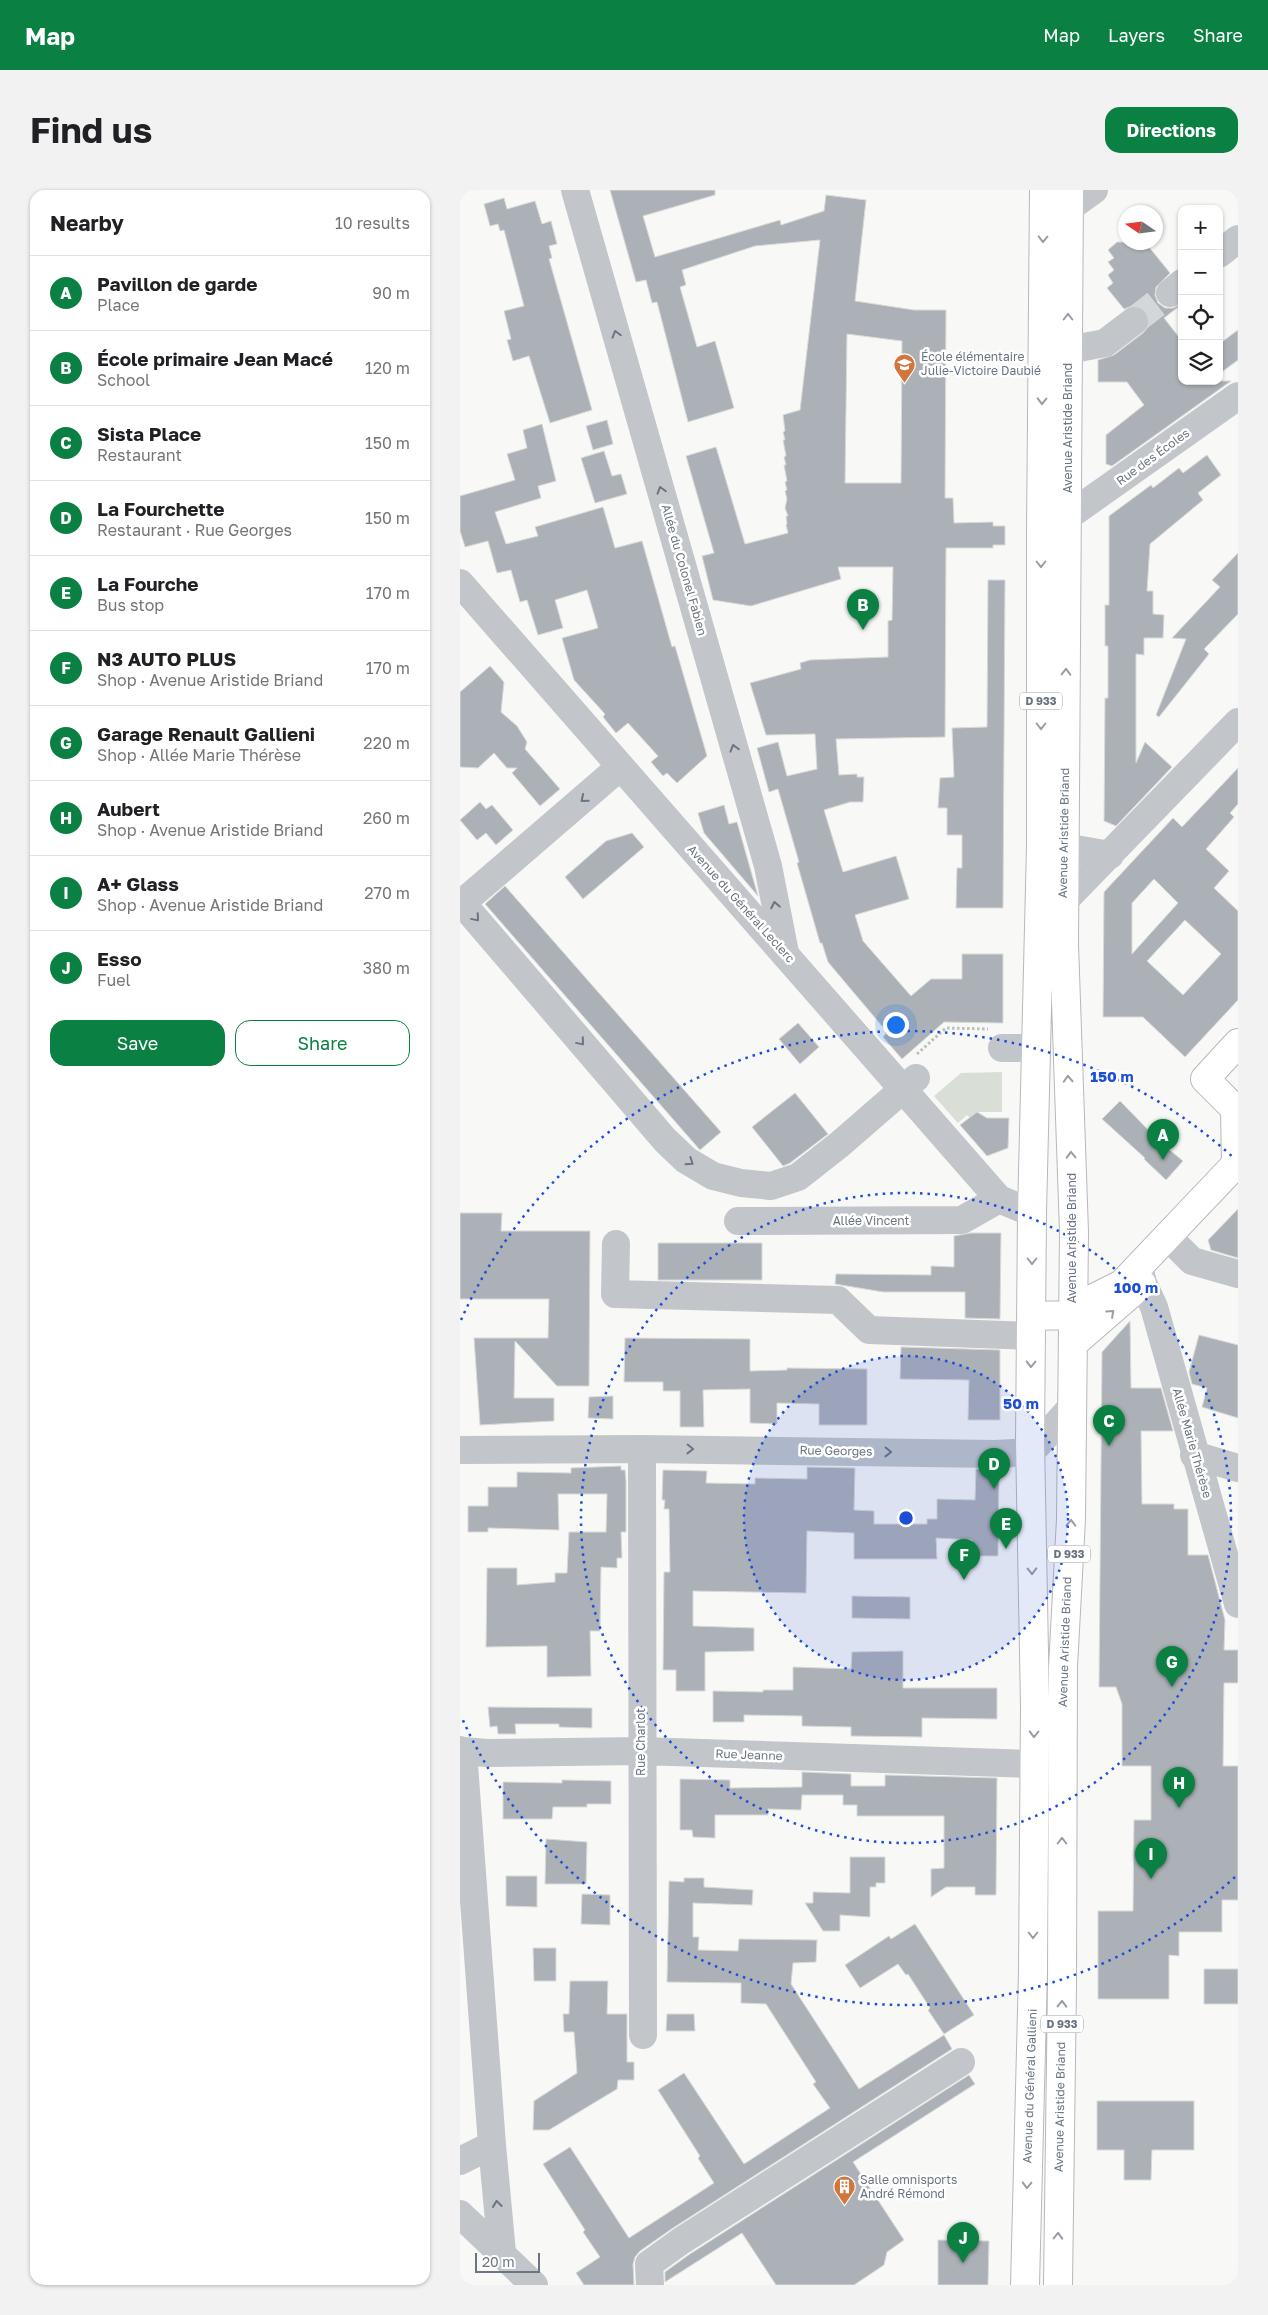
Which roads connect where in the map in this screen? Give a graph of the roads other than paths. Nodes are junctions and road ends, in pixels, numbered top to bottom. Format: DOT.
graph roads {
  1 [pos="575,190"];
  2 [pos="1044,190"];
  3 [pos="1094,190"];
  4 [pos="1069,199"];
  5 [pos="1238,239"];
  6 [pos="1223,251"];
  7 [pos="1134,321"];
  8 [pos="1068,350"];
  9 [pos="1238,396"];
  10 [pos="1067,517"];
  11 [pos="460,582"];
  12 [pos="1238,722"];
  13 [pos="620,766"];
  14 [pos="1064,847"];
  15 [pos="1110,855"];
  16 [pos="1064,901"];
  17 [pos="785,952"];
  18 [pos="998,1038"];
  19 [pos="1238,1043"];
  20 [pos="1036,1048"];
  21 [pos="905,1081"];
  22 [pos="1237,1111"];
  23 [pos="1237,1174"];
  24 [pos="1000,1199"];
  25 [pos="1032,1212"];
  26 [pos="738,1221"];
  27 [pos="1074,1232"];
  28 [pos="616,1244"];
  29 [pos="1178,1247"];
  30 [pos="1238,1274"];
  31 [pos="1141,1275"];
  32 [pos="1073,1315"];
  33 [pos="1031,1326"];
  34 [pos="1073,1344"];
  35 [pos="1071,1408"];
  36 [pos="642,1448"];
  37 [pos="462,1450"];
  38 [pos="1031,1452"];
  39 [pos="1194,1455"];
  40 [pos="1238,1468"];
  41 [pos="1228,1538"];
  42 [pos="1238,1604"];
  43 [pos="462,1751"];
  44 [pos="641,1751"];
  45 [pos="1034,1764"];
  46 [pos="1034,1886"];
  47 [pos="643,2035"];
  48 [pos="961,2062"];
  49 [pos="492,2144"];
  50 [pos="460,2161"];
  51 [pos="460,2214"];
  52 [pos="502,2253"];
  53 [pos="534,2285"];
  54 [pos="650,2285"];
  55 [pos="1025,2285"];
  56 [pos="1058,2285"];
  17 -- 1 [label="street, Allée du Colonel Fabien, one-way"];
  2 -- 20 [label="main road, Avenue Aristide Briand / D 933, one-way"];
  3 -- 4 [label="street"];
  8 -- 4 [label="main road, Avenue Aristide Briand / D 933, one-way"];
  5 -- 6 [label="street"];
  7 -- 8 [label="street"];
  8 -- 10 [label="main road, Avenue Aristide Briand / D 933"];
  9 -- 10 [label="street, Rue des Écoles"];
  14 -- 10 [label="main road, Avenue Aristide Briand / D 933, one-way"];
  11 -- 13 [label="street, Avenue du Général Leclerc"];
  12 -- 15 [label="street"];
  13 -- 17 [label="street, Avenue du Général Leclerc"];
  13 -- 21 [label="street, one-way"];
  14 -- 15 [label="street"];
  14 -- 16 [label="main road, Avenue Aristide Briand / D 933"];
  15 -- 16 [label="street"];
  27 -- 16 [label="main road, Avenue Aristide Briand / D 933, one-way"];
  17 -- 21 [label="street, Avenue du Général Leclerc"];
  18 -- 20 [label="street"];
  19 -- 22 [label="main road"];
  20 -- 25 [label="main road, Avenue Aristide Briand / D 933"];
  21 -- 24 [label="street, Avenue du Général Leclerc"];
  22 -- 23 [label="main road"];
  23 -- 29 [label="main road"];
  23 -- 31 [label="main road"];
  24 -- 25 [label="street, Avenue du Général Leclerc"];
  24 -- 26 [label="street, Allée Vincent"];
  25 -- 27 [label="main road"];
  25 -- 33 [label="main road, Avenue Aristide Briand / D 933, one-way"];
  27 -- 32 [label="main road, Avenue Aristide Briand / D 933"];
  28 -- 33 [label="street"];
  29 -- 30 [label="street"];
  29 -- 31 [label="main road"];
  31 -- 32 [label="main road"];
  34 -- 31 [label="main road, one-way"];
  31 -- 39 [label="street, Allée Marie Thérèse"];
  32 -- 33 [label="main road"];
  32 -- 34 [label="main road, Avenue Aristide Briand / D 933"];
  33 -- 34 [label="main road"];
  33 -- 38 [label="main road, Avenue Aristide Briand / D 933, one-way"];
  34 -- 35 [label="main road, Avenue Aristide Briand / D 933"];
  35 -- 38 [label="street"];
  56 -- 35 [label="main road, Avenue Aristide Briand / D 933, one-way"];
  36 -- 37 [label="street, Rue Georges"];
  36 -- 38 [label="street, Rue Georges, one-way"];
  36 -- 44 [label="street, Rue Charlot"];
  38 -- 45 [label="main road, Avenue Aristide Briand / D 933, one-way"];
  39 -- 40 [label="street"];
  39 -- 41 [label="street, Allée Marie Thérèse"];
  41 -- 42 [label="street, Allée Marie Thérèse"];
  43 -- 44 [label="street, Rue Jeanne"];
  43 -- 49 [label="street"];
  44 -- 45 [label="street, Rue Jeanne"];
  44 -- 47 [label="street, Rue Charlot"];
  45 -- 46 [label="main road, Avenue Aristide Briand / D 933"];
  46 -- 55 [label="main road, Avenue du Général Gallieni / D 933, one-way"];
  48 -- 54 [label="street"];
  49 -- 50 [label="street"];
  52 -- 49 [label="street, one-way"];
  51 -- 52 [label="street"];
  52 -- 53 [label="street"];
}
